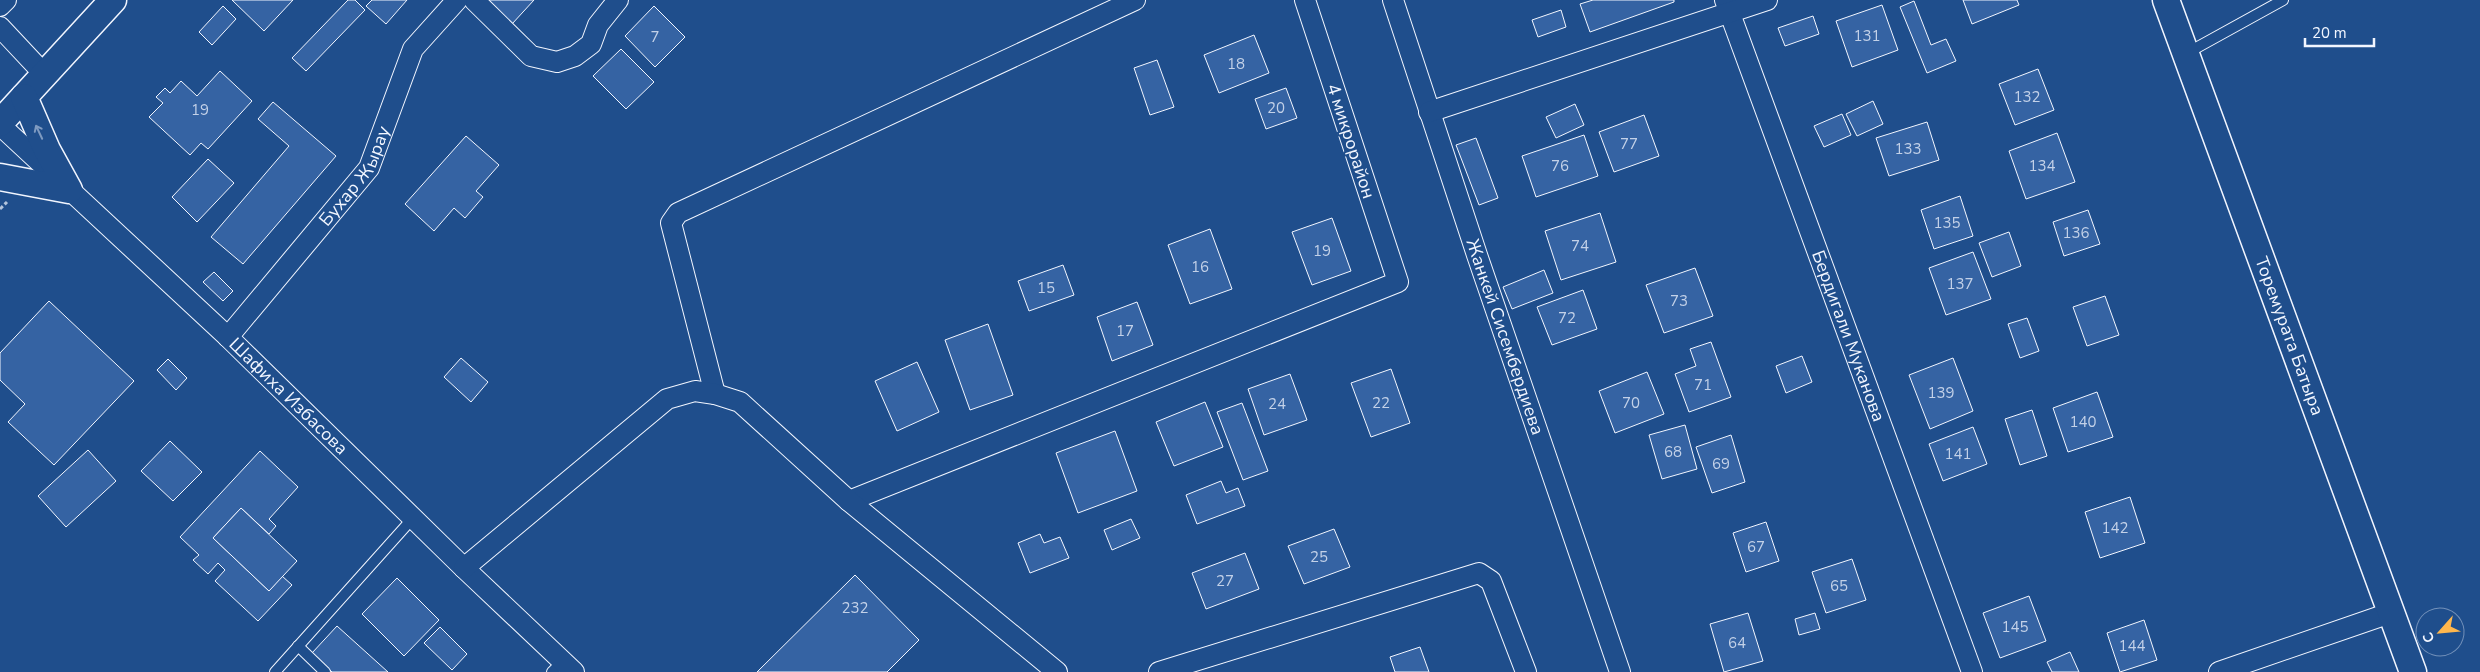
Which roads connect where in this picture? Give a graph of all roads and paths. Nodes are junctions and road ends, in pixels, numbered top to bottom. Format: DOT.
graph roads {
  1 [pos="6,0"];
  2 [pos="113,0"];
  3 [pos="457,0"];
  4 [pos="474,0"];
  5 [pos="618,0"];
  6 [pos="1135,0"];
  7 [pos="1305,0"];
  8 [pos="1394,0"];
  9 [pos="1766,0"];
  10 [pos="2166,0"];
  11 [pos="2283,0"];
  12 [pos="0,6"];
  13 [pos="1728,7"];
  14 [pos="0,28"];
  15 [pos="2187,53"];
  16 [pos="44,74"];
  17 [pos="24,97"];
  18 [pos="1429,112"];
  19 [pos="0,124"];
  20 [pos="0,177"];
  21 [pos="70,190"];
  22 [pos="228,337"];
  23 [pos="715,394"];
  24 [pos="849,501"];
  25 [pos="413,518"];
  26 [pos="464,568"];
  27 [pos="2390,613"];
  28 [pos="298,646"];
  29 [pos="563,668"];
  30 [pos="275,672"];
  31 [pos="325,672"];
  32 [pos="1057,672"];
  33 [pos="1159,672"];
  34 [pos="1526,672"];
  35 [pos="1620,672"];
  36 [pos="1972,672"];
  37 [pos="2219,672"];
  38 [pos="2413,672"];
  1 -- 12 [label="street"];
  2 -- 16 [label="street"];
  3 -- 22 [label="street, Бухар Жырау"];
  4 -- 5 [label="street"];
  6 -- 23 [label="street"];
  7 -- 24 [label="street, 4 микрорайон"];
  8 -- 18 [label="street, Жанкей Сисембердиева"];
  9 -- 13 [label="street"];
  10 -- 15 [label="street, Торемурата Батыра"];
  11 -- 15 [label="lane"];
  13 -- 18 [label="street"];
  13 -- 36 [label="street, Бердигали Муканова"];
  14 -- 16 [label="street"];
  15 -- 27 [label="street, Торемурата Батыра"];
  16 -- 17 [label="street"];
  17 -- 19 [label="street"];
  21 -- 17 [label="street, one-way"];
  18 -- 35 [label="street, Жанкей Сисембердиева"];
  19 -- 21 [label="street, Шафиха Избасова"];
  20 -- 21 [label="street"];
  21 -- 22 [label="street, Шафиха Избасова"];
  22 -- 25 [label="street, Шафиха Избасова"];
  23 -- 24 [label="street"];
  23 -- 26 [label="street"];
  24 -- 32 [label="street"];
  25 -- 26 [label="street, Шафиха Избасова"];
  25 -- 28 [label="lane"];
  26 -- 29 [label="street, Шафиха Избасова"];
  27 -- 37 [label="street"];
  27 -- 38 [label="street, Торемурата Батыра"];
  28 -- 30 [label="lane"];
  28 -- 31 [label="lane"];
  33 -- 34 [label="street"];
}
